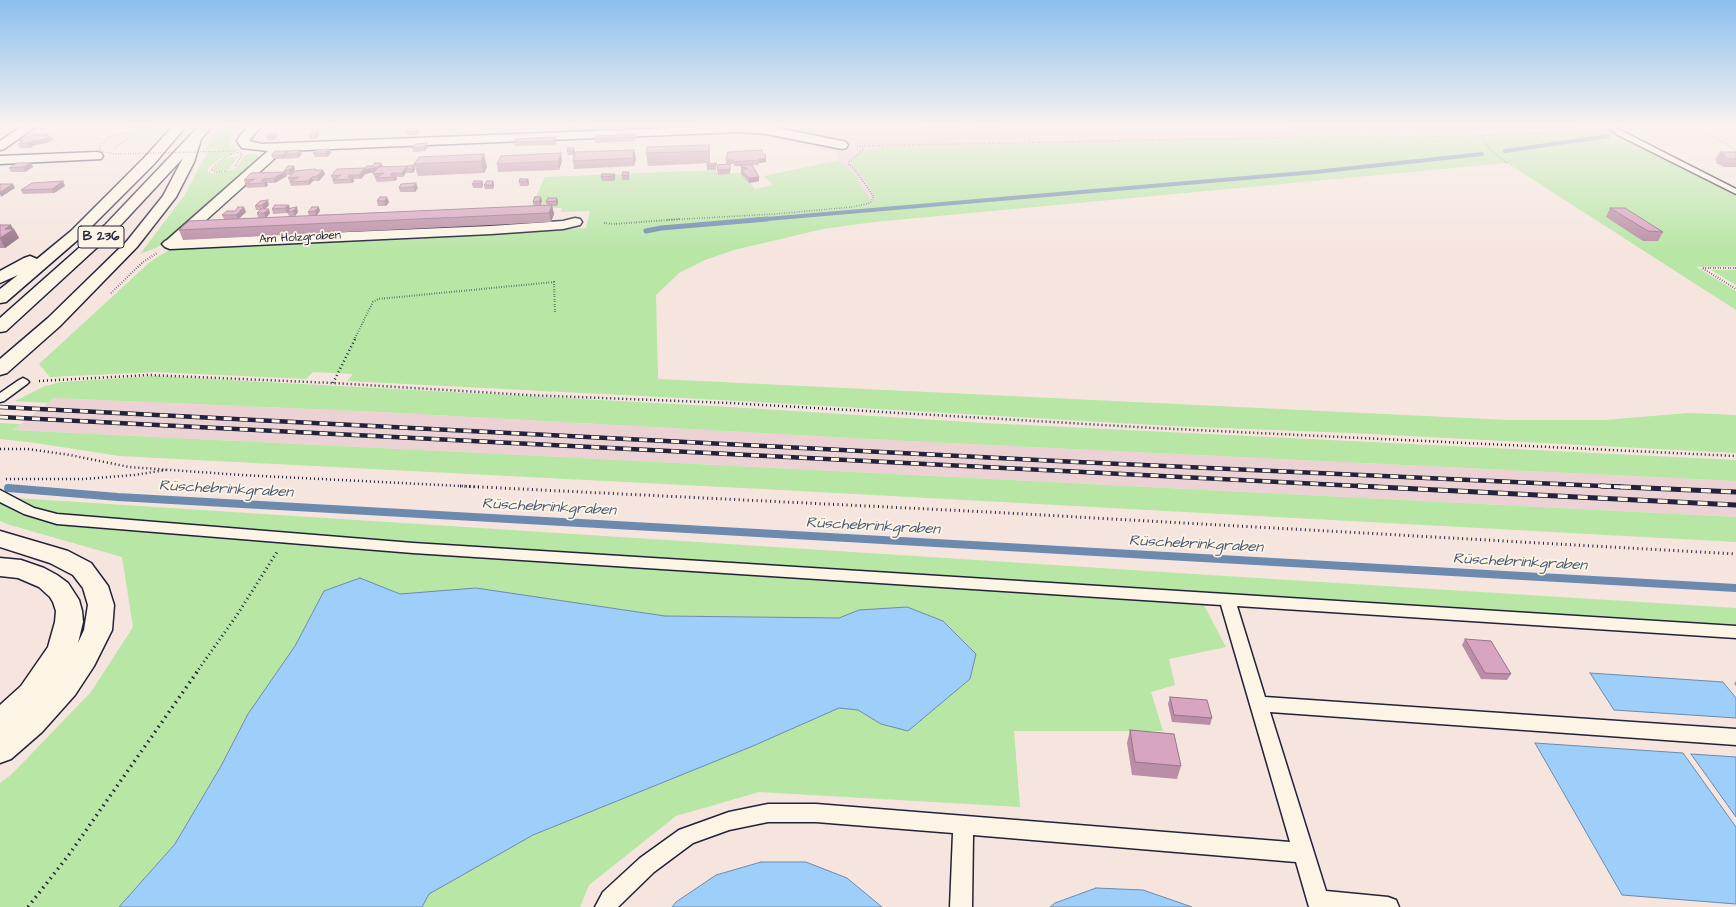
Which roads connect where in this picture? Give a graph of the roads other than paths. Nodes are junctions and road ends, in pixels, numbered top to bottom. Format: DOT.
graph roads {
  1 [pos="144,167"];
  2 [pos="168,167"];
  3 [pos="185,167"];
  4 [pos="257,167"];
  5 [pos="1687,167"];
  6 [pos="1736,192"];
  7 [pos="575,222"];
  8 [pos="76,234"];
  9 [pos="0,278"];
  10 [pos="0,298"];
  11 [pos="0,326"];
  12 [pos="0,369"];
  13 [pos="23,382"];
  14 [pos="0,398"];
  15 [pos="1,487"];
  16 [pos="0,539"];
  17 [pos="0,566"];
  18 [pos="1227,600"];
  19 [pos="1736,632"];
  20 [pos="1260,704"];
  21 [pos="0,724"];
  22 [pos="1736,737"];
  23 [pos="0,750"];
  24 [pos="963,825"];
  25 [pos="1304,853"];
  26 [pos="1319,904"];
  27 [pos="606,907"];
  28 [pos="961,907"];
  29 [pos="1388,907"];
  1 -- 8 [label="main road, B 236"];
  2 -- 11 [label="main road, B 236"];
  3 -- 12 [label="main road"];
  4 -- 7 [label="main road, Am Holzgraben"];
  5 -- 6 [label="lane"];
  8 -- 9 [label="main road"];
  8 -- 10 [label="main road, B 236"];
  13 -- 14 [label="lane"];
  15 -- 18 [label="lane"];
  16 -- 23 [label="main road"];
  17 -- 21 [label="main road"];
  18 -- 19 [label="lane"];
  18 -- 20 [label="lane"];
  20 -- 22 [label="lane"];
  20 -- 25 [label="lane"];
  24 -- 25 [label="lane"];
  24 -- 27 [label="lane"];
  24 -- 28 [label="lane"];
  25 -- 26 [label="lane"];
  26 -- 29 [label="lane"];
}
